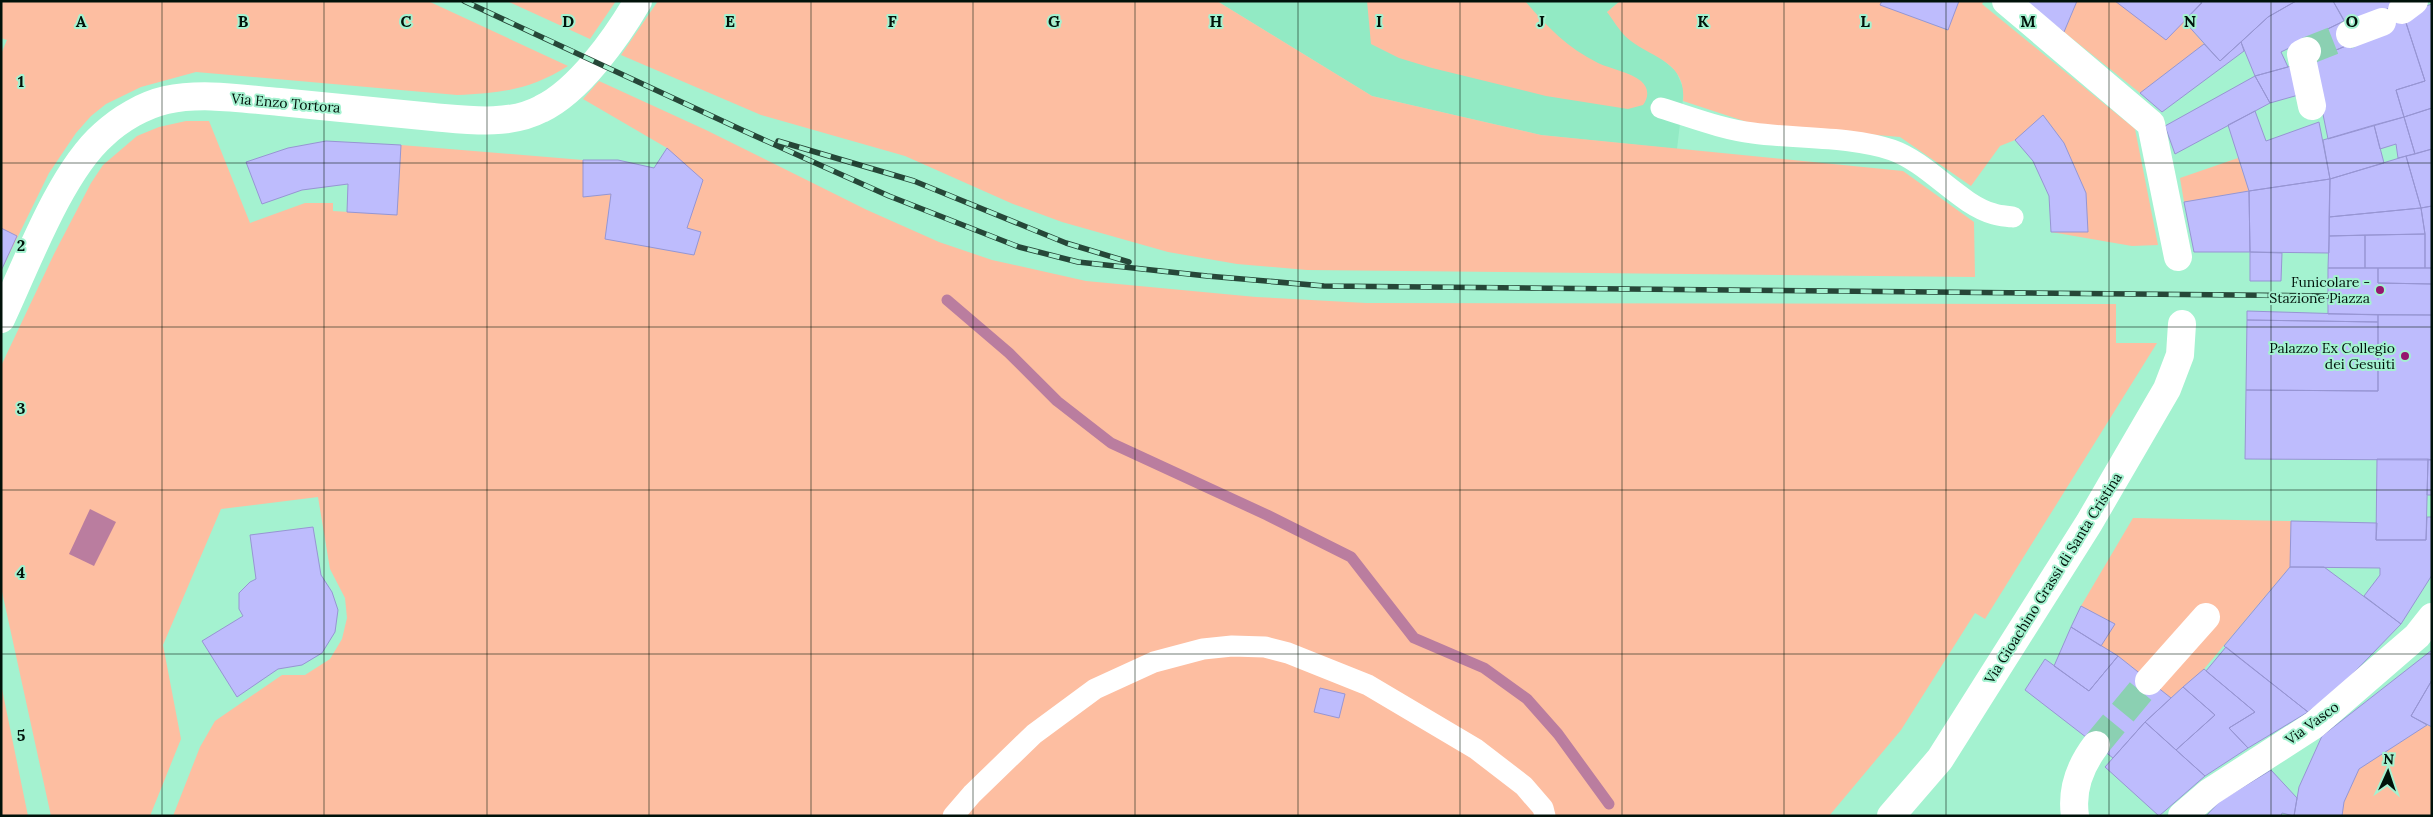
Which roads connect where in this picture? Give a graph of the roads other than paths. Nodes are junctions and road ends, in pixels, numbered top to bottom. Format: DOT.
graph roads {
  1 [pos="2006,1"];
  2 [pos="635,6"];
  3 [pos="2399,11"];
  4 [pos="2350,34"];
  5 [pos="2307,51"];
  6 [pos="2312,106"];
  7 [pos="1661,108"];
  8 [pos="2013,217"];
  9 [pos="2178,257"];
  10 [pos="1,319"];
  11 [pos="2182,324"];
  12 [pos="2206,617"];
  13 [pos="2432,617"];
  14 [pos="2150,681"];
  15 [pos="2096,745"];
  16 [pos="953,816"];
  17 [pos="1545,816"];
  18 [pos="1891,816"];
  19 [pos="2075,816"];
  20 [pos="2182,816"];
  1 -- 9 [label="street"];
  2 -- 10 [label="street, Via Enzo Tortora"];
  3 -- 4 [label="street"];
  5 -- 6 [label="street"];
  7 -- 8 [label="lane"];
  11 -- 18 [label="street, Via Gioachino Grassi di Santa Cristina"];
  12 -- 14 [label="street"];
  13 -- 20 [label="street, Via Vasco"];
  15 -- 19 [label="street"];
  16 -- 17 [label="lane"];
}
